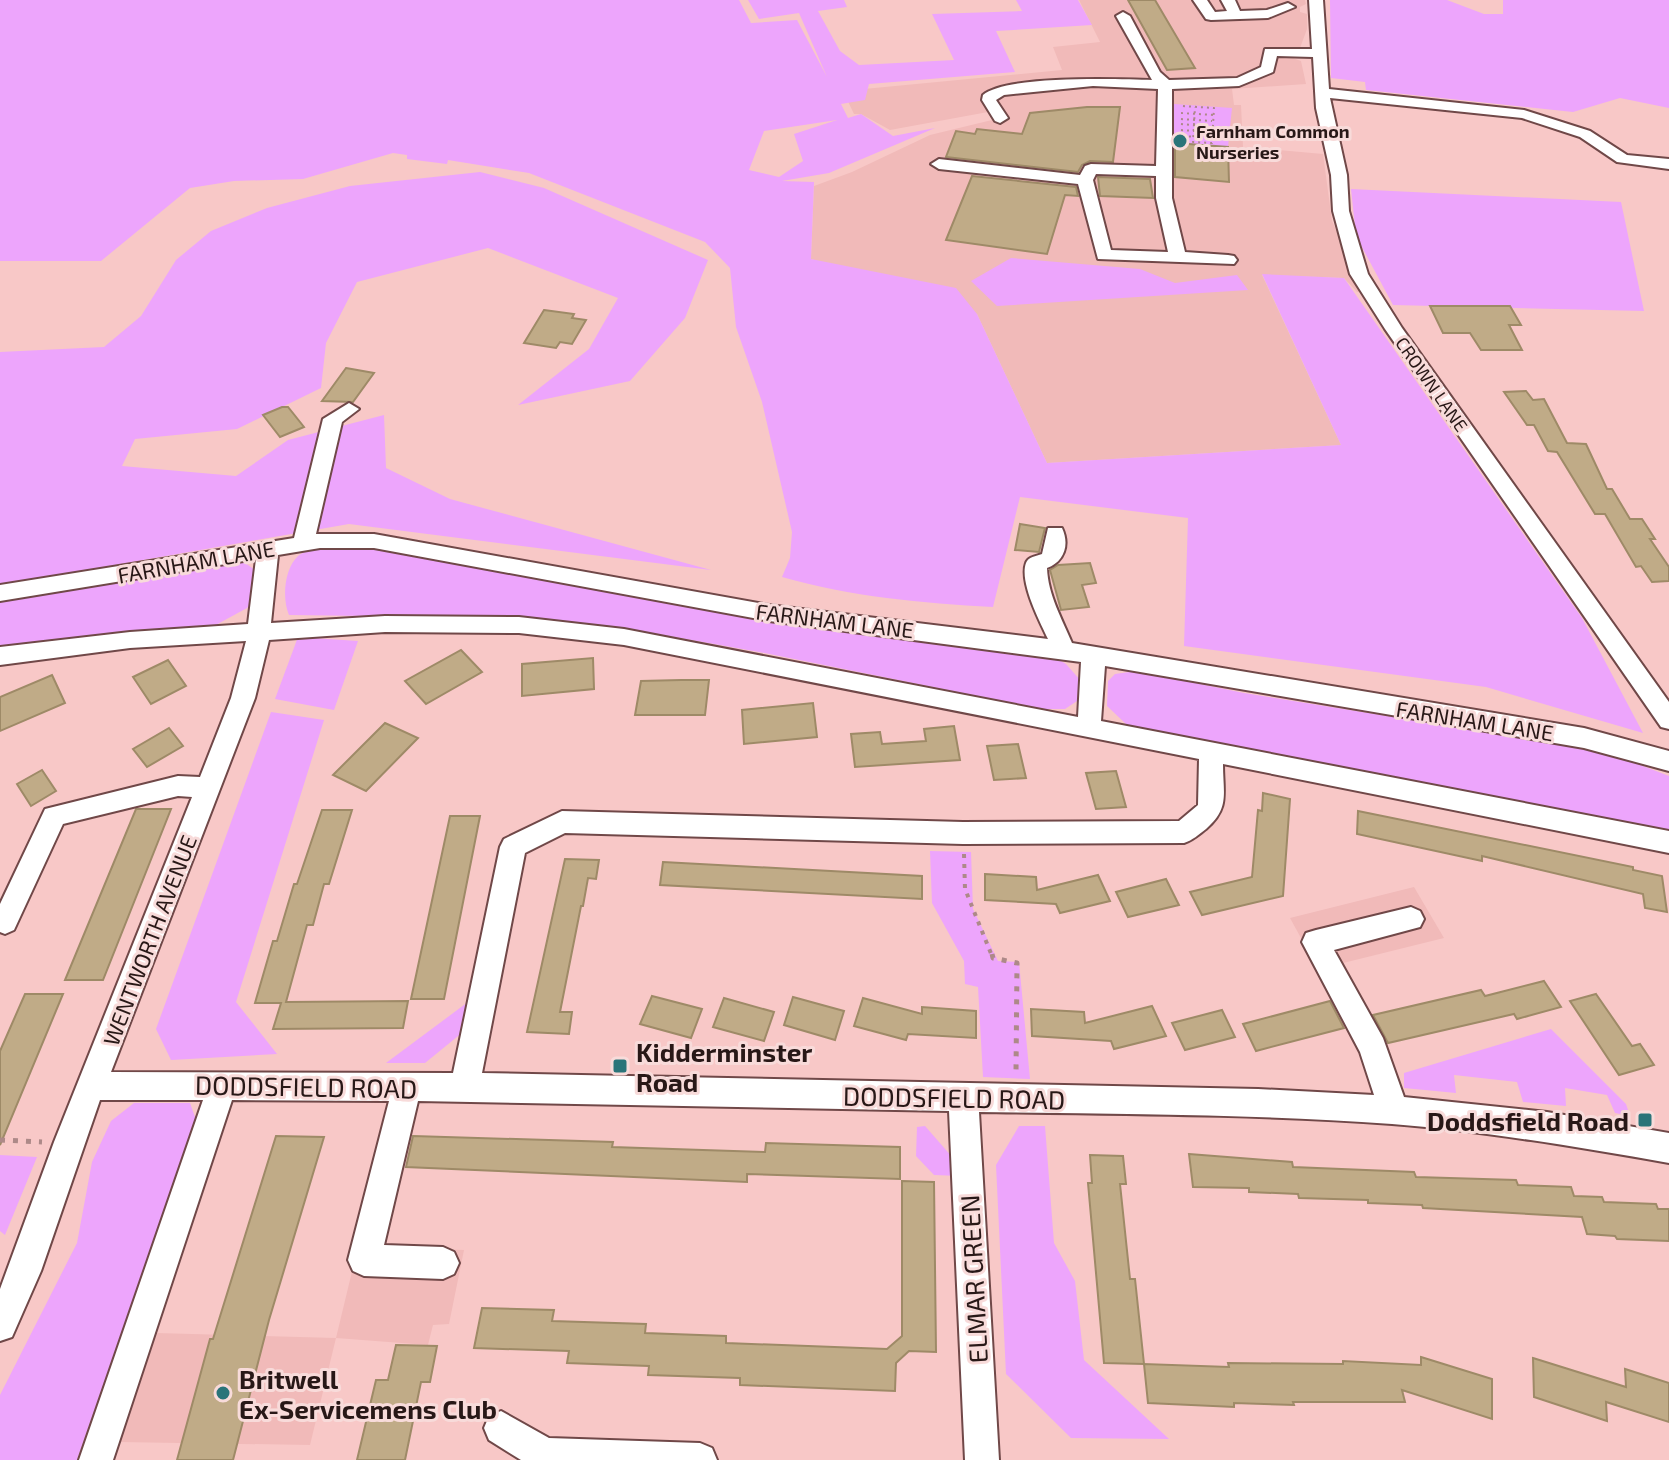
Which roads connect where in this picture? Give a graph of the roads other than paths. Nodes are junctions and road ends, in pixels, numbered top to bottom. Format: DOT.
graph roads {
  1 [pos="1200,0"];
  2 [pos="1228,0"];
  3 [pos="1285,3"];
  4 [pos="1316,6"];
  5 [pos="1235,15"];
  6 [pos="1123,16"];
  7 [pos="1318,53"];
  8 [pos="1165,85"];
  9 [pos="1322,93"];
  10 [pos="1000,118"];
  11 [pos="939,164"];
  12 [pos="1669,164"];
  13 [pos="1163,171"];
  14 [pos="1085,180"];
  15 [pos="1178,257"];
  16 [pos="1228,260"];
  17 [pos="349,409"];
  18 [pos="1055,533"];
  19 [pos="303,543"];
  20 [pos="268,548"];
  21 [pos="0,593"];
  22 [pos="258,630"];
  23 [pos="1064,651"];
  24 [pos="0,656"];
  25 [pos="1093,657"];
  26 [pos="1669,720"];
  27 [pos="1088,727"];
  28 [pos="1211,752"];
  29 [pos="1669,761"];
  30 [pos="209,787"];
  31 [pos="1669,842"];
  32 [pos="1411,919"];
  33 [pos="5,922"];
  34 [pos="223,1084"];
  35 [pos="93,1086"];
  36 [pos="465,1087"];
  37 [pos="407,1088"];
  38 [pos="963,1098"];
  39 [pos="1394,1110"];
  40 [pos="1669,1148"];
  41 [pos="443,1263"];
  42 [pos="0,1325"];
  43 [pos="501,1428"];
  44 [pos="96,1460"];
  45 [pos="700,1460"];
  46 [pos="982,1460"];
  1 -- 5 [label="street"];
  2 -- 5 [label="street"];
  3 -- 4 [label="street"];
  3 -- 5 [label="street"];
  4 -- 7 [label="street, CROWN LANE"];
  6 -- 8 [label="street"];
  7 -- 8 [label="street"];
  7 -- 9 [label="street, CROWN LANE"];
  8 -- 10 [label="street"];
  8 -- 13 [label="street"];
  9 -- 12 [label="street"];
  9 -- 26 [label="street, CROWN LANE"];
  11 -- 14 [label="street"];
  13 -- 14 [label="street"];
  13 -- 15 [label="street"];
  14 -- 15 [label="street"];
  15 -- 16 [label="street"];
  17 -- 19 [label="street"];
  18 -- 23 [label="street"];
  19 -- 20 [label="street, FARNHAM LANE"];
  19 -- 23 [label="street, FARNHAM LANE"];
  20 -- 21 [label="street, FARNHAM LANE"];
  20 -- 22 [label="street, WENTWORTH AVENUE"];
  22 -- 24 [label="street"];
  22 -- 27 [label="street"];
  22 -- 30 [label="street, WENTWORTH AVENUE"];
  23 -- 25 [label="street, FARNHAM LANE"];
  25 -- 27 [label="street"];
  25 -- 29 [label="street, FARNHAM LANE"];
  27 -- 28 [label="street"];
  28 -- 31 [label="street"];
  28 -- 36 [label="street"];
  30 -- 33 [label="street"];
  30 -- 35 [label="street, WENTWORTH AVENUE"];
  32 -- 39 [label="street"];
  34 -- 35 [label="street, DODDSFIELD ROAD"];
  34 -- 37 [label="street, DODDSFIELD ROAD"];
  34 -- 44 [label="street"];
  35 -- 42 [label="street, WENTWORTH AVENUE"];
  36 -- 37 [label="street, DODDSFIELD ROAD"];
  36 -- 38 [label="street, DODDSFIELD ROAD"];
  37 -- 41 [label="street"];
  38 -- 39 [label="street, DODDSFIELD ROAD"];
  38 -- 46 [label="street, ELMAR GREEN"];
  39 -- 40 [label="street, DODDSFIELD ROAD"];
  43 -- 45 [label="street"];
}
